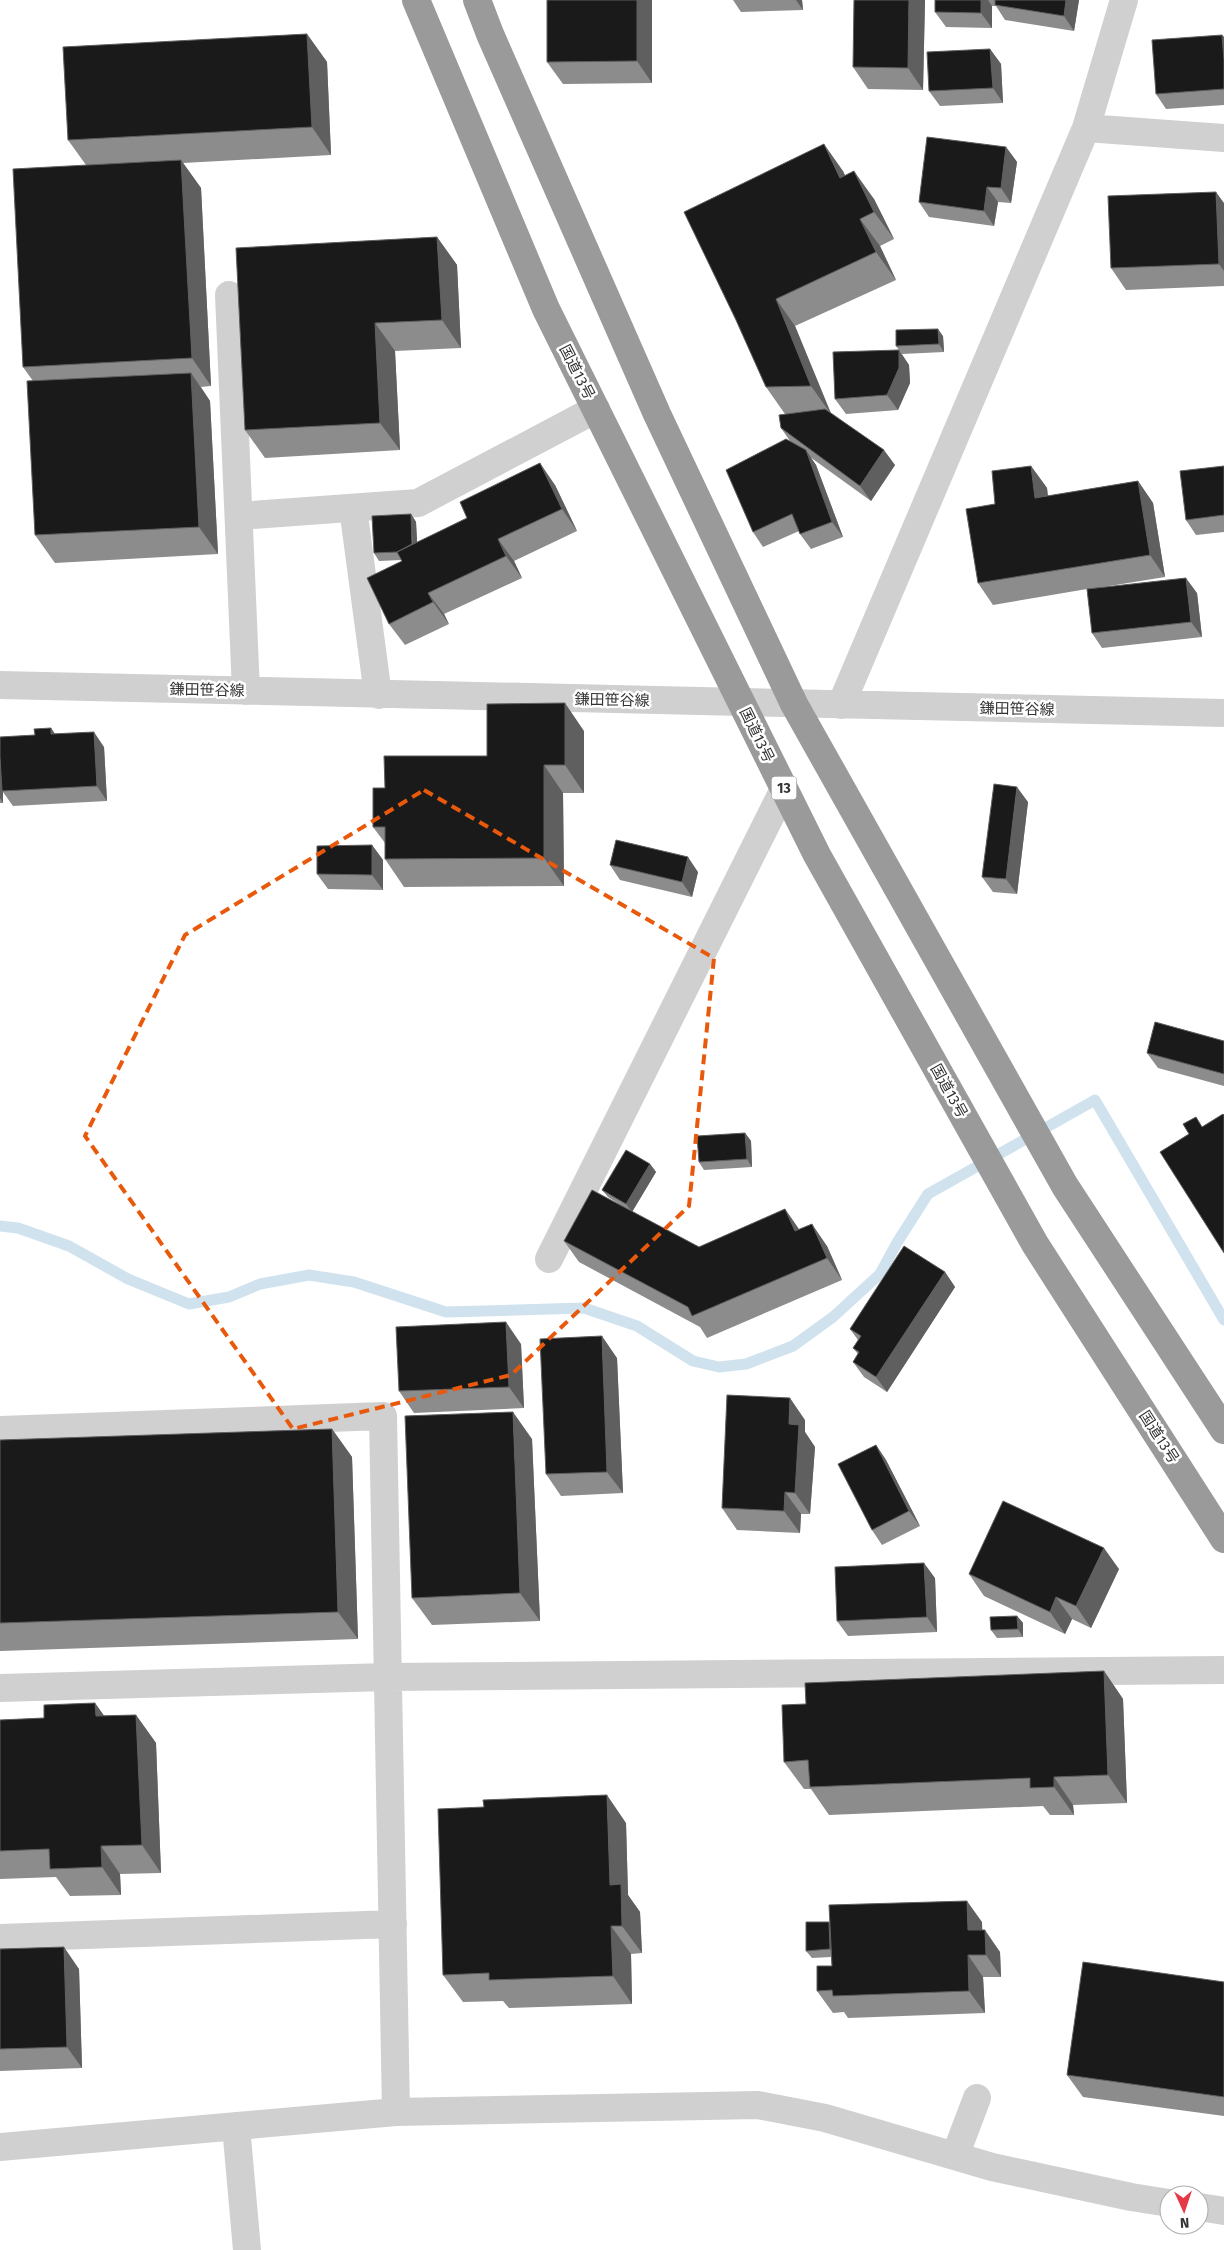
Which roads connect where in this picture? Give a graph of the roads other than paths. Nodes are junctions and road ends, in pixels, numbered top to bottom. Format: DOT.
graph roads {
  1 [pos="416,0"];
  2 [pos="477,0"];
  3 [pos="1124,0"];
  4 [pos="1086,128"];
  5 [pos="1224,138"];
  6 [pos="229,295"];
  7 [pos="596,409"];
  8 [pos="353,508"];
  9 [pos="239,516"];
  10 [pos="0,685"];
  11 [pos="246,691"];
  12 [pos="378,695"];
  13 [pos="742,703"];
  14 [pos="794,704"];
  15 [pos="841,705"];
  16 [pos="1224,713"];
  17 [pos="784,789"];
  18 [pos="549,1259"];
  19 [pos="0,1430"];
  20 [pos="1224,1430"];
  21 [pos="1224,1539"];
  22 [pos="1224,1670"];
  23 [pos="387,1677"];
  24 [pos="0,1688"];
  25 [pos="393,1924"];
  26 [pos="0,1938"];
  27 [pos="977,2098"];
  28 [pos="396,2112"];
  29 [pos="236,2126"];
  30 [pos="0,2147"];
  31 [pos="955,2156"];
  32 [pos="1159,2201"];
  33 [pos="1209,2209"];
  34 [pos="1224,2211"];
  35 [pos="247,2250"];
  1 -- 7 [label="highway, 国道13号 / 13"];
  2 -- 14 [label="highway"];
  3 -- 4 [label="street"];
  4 -- 5 [label="street"];
  4 -- 15 [label="street"];
  6 -- 9 [label="street"];
  7 -- 8 [label="street"];
  7 -- 13 [label="highway, 国道13号 / 13"];
  8 -- 9 [label="street"];
  8 -- 12 [label="street"];
  9 -- 11 [label="street"];
  10 -- 11 [label="street, 鎌田笹谷線"];
  11 -- 12 [label="street, 鎌田笹谷線"];
  12 -- 13 [label="street, 鎌田笹谷線"];
  13 -- 14 [label="street, 鎌田笹谷線"];
  13 -- 17 [label="highway, 国道13号 / 13"];
  14 -- 15 [label="street, 鎌田笹谷線"];
  14 -- 20 [label="highway"];
  15 -- 16 [label="street, 鎌田笹谷線"];
  17 -- 18 [label="street"];
  17 -- 21 [label="highway, 国道13号 / 13"];
  19 -- 23 [label="street"];
  22 -- 23 [label="street"];
  23 -- 24 [label="street"];
  23 -- 25 [label="street"];
  25 -- 26 [label="street"];
  25 -- 28 [label="street"];
  27 -- 31 [label="street"];
  28 -- 29 [label="street"];
  28 -- 31 [label="street"];
  29 -- 30 [label="street"];
  29 -- 35 [label="street"];
  31 -- 32 [label="street"];
  33 -- 34 [label="street"];
}
